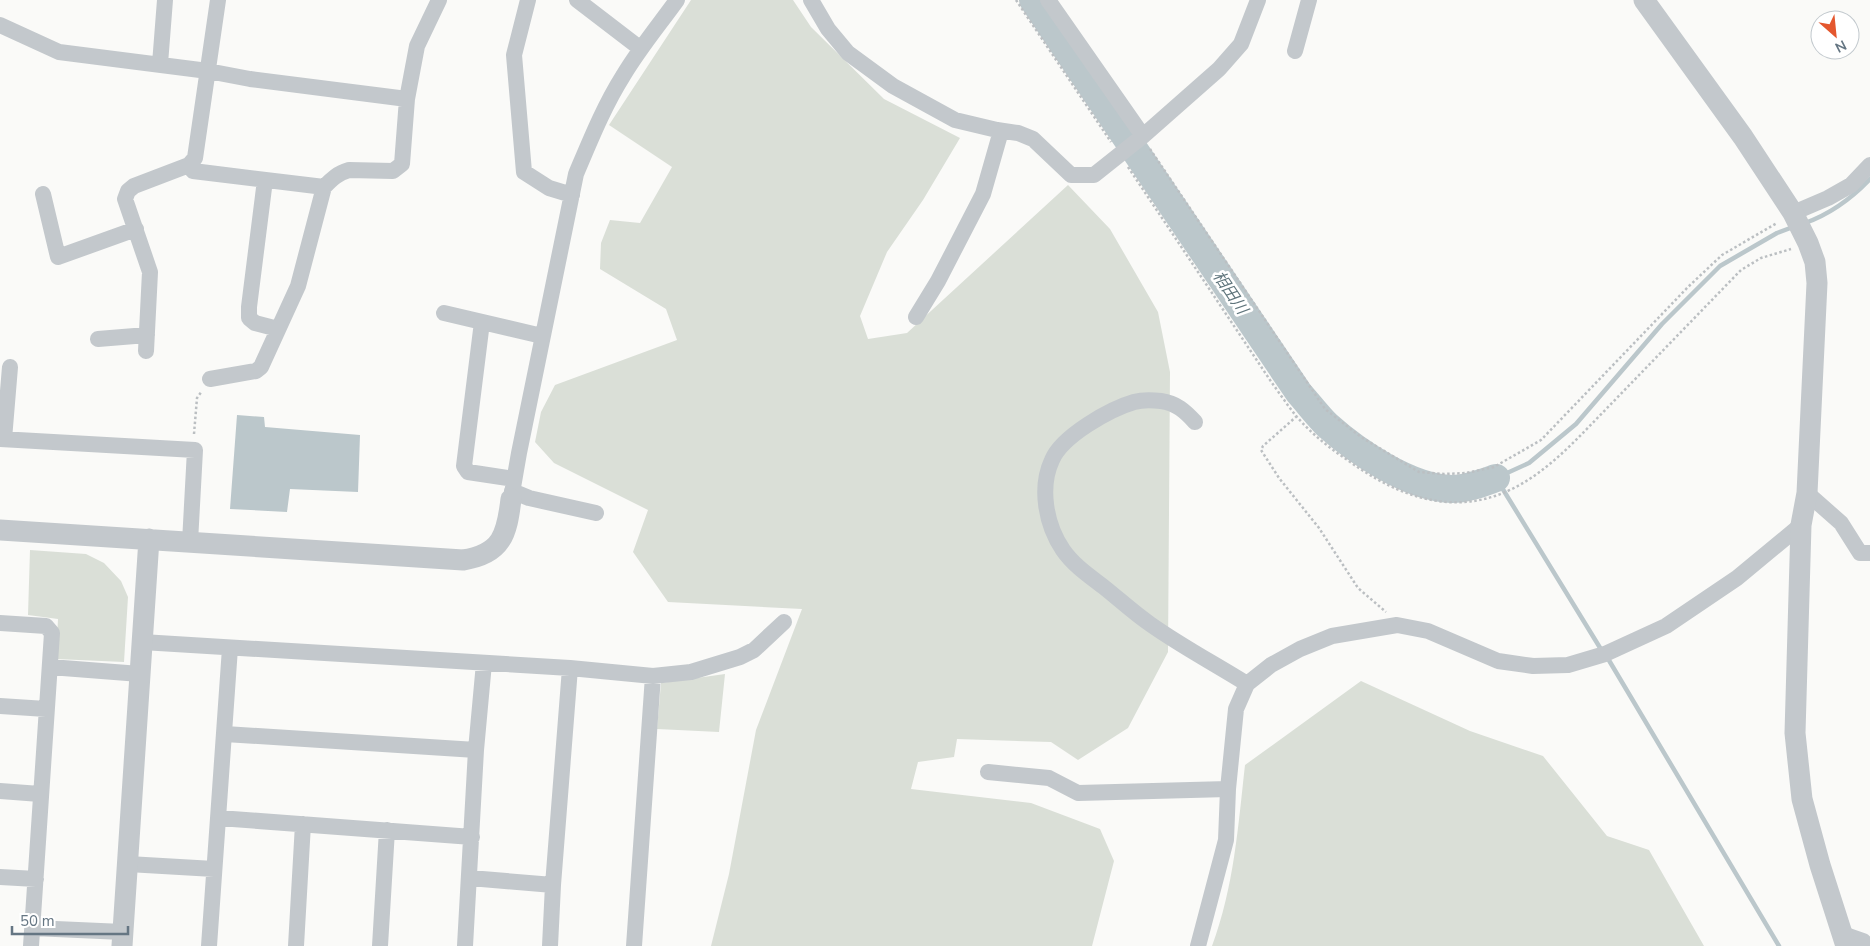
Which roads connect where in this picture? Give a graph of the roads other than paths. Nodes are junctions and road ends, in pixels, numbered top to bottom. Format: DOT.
graph roads {
  1 [pos="165,0"];
  2 [pos="218,0"];
  3 [pos="439,0"];
  4 [pos="528,0"];
  5 [pos="577,0"];
  6 [pos="677,0"];
  7 [pos="811,0"];
  8 [pos="1048,0"];
  9 [pos="1258,0"];
  10 [pos="1309,0"];
  11 [pos="1644,0"];
  12 [pos="0,25"];
  13 [pos="641,49"];
  14 [pos="1295,52"];
  15 [pos="160,64"];
  16 [pos="208,70"];
  17 [pos="407,99"];
  18 [pos="1001,131"];
  19 [pos="1141,138"];
  20 [pos="189,165"];
  21 [pos="1870,165"];
  22 [pos="265,180"];
  23 [pos="324,187"];
  24 [pos="43,194"];
  25 [pos="572,194"];
  26 [pos="1793,213"];
  27 [pos="136,229"];
  28 [pos="444,313"];
  29 [pos="916,317"];
  30 [pos="482,322"];
  31 [pos="278,328"];
  32 [pos="542,336"];
  33 [pos="98,338"];
  34 [pos="10,367"];
  35 [pos="210,380"];
  36 [pos="1195,422"];
  37 [pos="2,439"];
  38 [pos="512,490"];
  39 [pos="1807,493"];
  40 [pos="596,513"];
  41 [pos="1801,525"];
  42 [pos="0,530"];
  43 [pos="149,539"];
  44 [pos="190,542"];
  45 [pos="1870,553"];
  46 [pos="784,622"];
  47 [pos="0,623"];
  48 [pos="142,642"];
  49 [pos="230,648"];
  50 [pos="484,662"];
  51 [pos="50,667"];
  52 [pos="570,668"];
  53 [pos="140,674"];
  54 [pos="653,676"];
  55 [pos="1246,684"];
  56 [pos="0,706"];
  57 [pos="46,709"];
  58 [pos="225,734"];
  59 [pos="476,750"];
  60 [pos="988,772"];
  61 [pos="1228,789"];
  62 [pos="0,791"];
  63 [pos="40,794"];
  64 [pos="219,818"];
  65 [pos="303,824"];
  66 [pos="387,830"];
  67 [pos="472,837"];
  68 [pos="128,864"];
  69 [pos="214,869"];
  70 [pos="0,877"];
  71 [pos="470,878"];
  72 [pos="36,879"];
  73 [pos="553,885"];
  74 [pos="33,928"];
  75 [pos="123,939"];
  76 [pos="1844,940"];
  77 [pos="31,946"];
  78 [pos="209,946"];
  79 [pos="296,946"];
  80 [pos="380,946"];
  81 [pos="465,946"];
  82 [pos="550,946"];
  83 [pos="634,946"];
  84 [pos="1198,946"];
  85 [pos="1868,946"];
  1 -- 15 [label="street"];
  2 -- 16 [label="street"];
  3 -- 17 [label="street"];
  4 -- 25 [label="street"];
  5 -- 13 [label="street"];
  6 -- 13 [label="street"];
  7 -- 18 [label="street"];
  8 -- 19 [label="street"];
  9 -- 19 [label="street"];
  10 -- 14 [label="street"];
  11 -- 26 [label="street"];
  12 -- 15 [label="street"];
  13 -- 25 [label="street"];
  15 -- 16 [label="street"];
  16 -- 17 [label="street"];
  16 -- 20 [label="street"];
  17 -- 23 [label="street"];
  18 -- 19 [label="street"];
  18 -- 29 [label="street"];
  20 -- 22 [label="street"];
  20 -- 27 [label="street"];
  21 -- 26 [label="street"];
  22 -- 23 [label="street"];
  22 -- 31 [label="street"];
  23 -- 31 [label="street"];
  24 -- 27 [label="street"];
  25 -- 32 [label="street"];
  26 -- 39 [label="street"];
  27 -- 33 [label="street"];
  28 -- 30 [label="street"];
  30 -- 32 [label="street"];
  30 -- 38 [label="street"];
  31 -- 35 [label="street"];
  32 -- 38 [label="street"];
  34 -- 37 [label="street"];
  36 -- 55 [label="street"];
  37 -- 44 [label="street"];
  38 -- 40 [label="street"];
  38 -- 44 [label="street"];
  39 -- 41 [label="street"];
  39 -- 45 [label="street"];
  41 -- 55 [label="street"];
  41 -- 76 [label="street"];
  42 -- 43 [label="street"];
  43 -- 44 [label="street"];
  43 -- 48 [label="street"];
  46 -- 54 [label="street"];
  47 -- 51 [label="street"];
  48 -- 49 [label="street"];
  48 -- 53 [label="street"];
  49 -- 50 [label="street"];
  49 -- 58 [label="street"];
  50 -- 52 [label="street"];
  50 -- 59 [label="street"];
  51 -- 53 [label="street"];
  51 -- 57 [label="street"];
  52 -- 54 [label="street"];
  52 -- 73 [label="street"];
  53 -- 68 [label="street"];
  54 -- 83 [label="street"];
  55 -- 61 [label="street"];
  56 -- 57 [label="street"];
  57 -- 63 [label="street"];
  58 -- 59 [label="street"];
  58 -- 64 [label="street"];
  59 -- 67 [label="street"];
  60 -- 61 [label="street"];
  61 -- 84 [label="street"];
  62 -- 63 [label="street"];
  63 -- 72 [label="street"];
  64 -- 65 [label="street"];
  64 -- 69 [label="street"];
  65 -- 66 [label="street"];
  65 -- 79 [label="street"];
  66 -- 67 [label="street"];
  66 -- 80 [label="street"];
  67 -- 71 [label="street"];
  68 -- 69 [label="street"];
  68 -- 75 [label="street"];
  69 -- 78 [label="street"];
  70 -- 72 [label="street"];
  71 -- 73 [label="street"];
  71 -- 81 [label="street"];
  72 -- 74 [label="street"];
  73 -- 82 [label="street"];
  74 -- 75 [label="street"];
  74 -- 77 [label="street"];
  76 -- 85 [label="street"];
}
